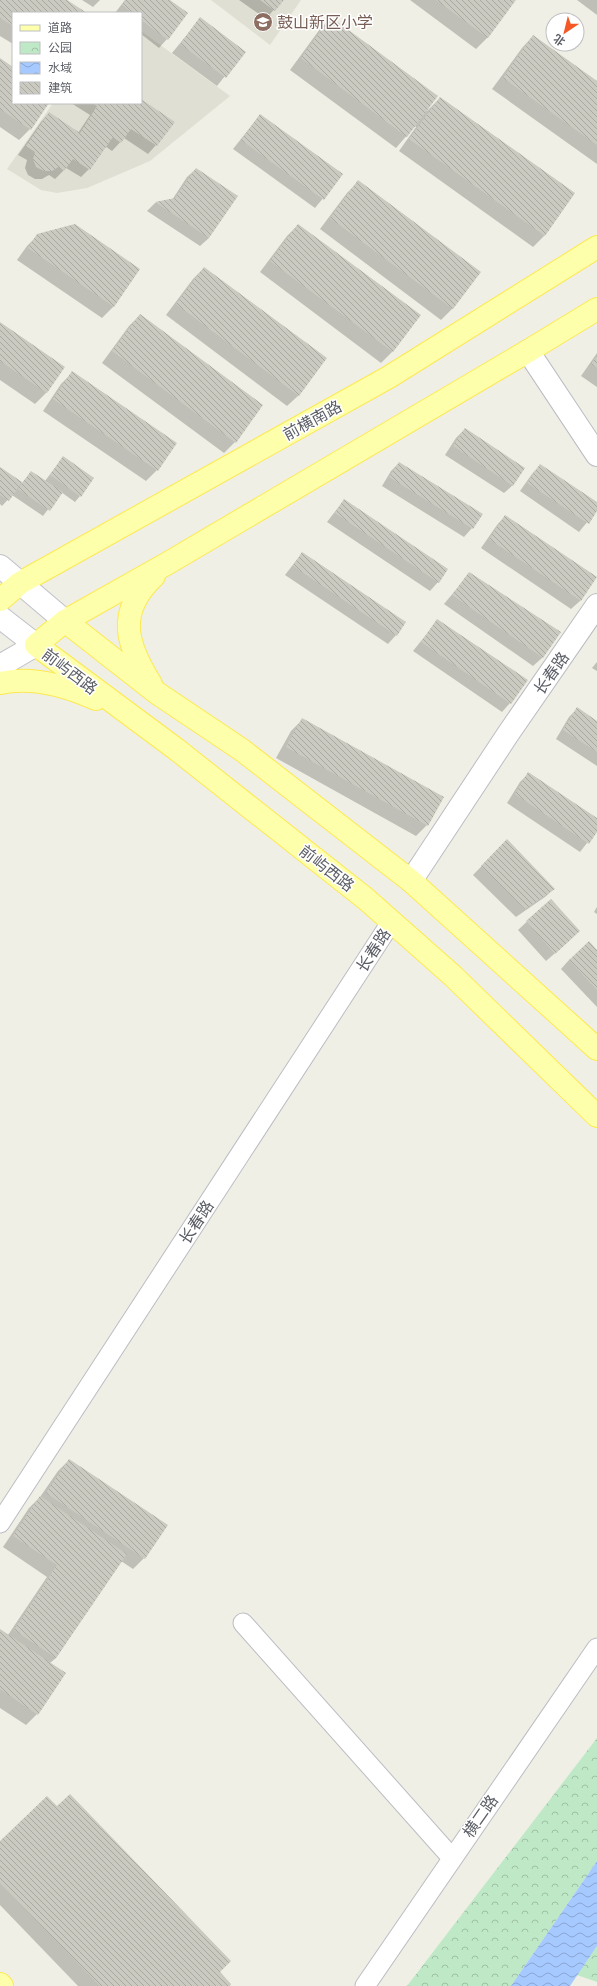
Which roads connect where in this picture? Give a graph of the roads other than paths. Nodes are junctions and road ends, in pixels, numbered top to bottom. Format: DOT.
graph roads {
  1 [pos="597,247"];
  2 [pos="597,309"];
  3 [pos="528,351"];
  4 [pos="597,455"];
  5 [pos="168,563"];
  6 [pos="0,566"];
  7 [pos="20,583"];
  8 [pos="0,600"];
  9 [pos="597,605"];
  10 [pos="0,617"];
  11 [pos="65,621"];
  12 [pos="36,645"];
  13 [pos="0,666"];
  14 [pos="0,683"];
  15 [pos="158,693"];
  16 [pos="176,750"];
  17 [pos="411,881"];
  18 [pos="392,921"];
  19 [pos="597,1049"];
  20 [pos="597,1116"];
  21 [pos="0,1523"];
  22 [pos="243,1623"];
  23 [pos="597,1648"];
  24 [pos="452,1858"];
  25 [pos="0,1984"];
  26 [pos="2,1986"];
  27 [pos="365,1986"];
  1 -- 7 [label="main road, 前横南路"];
  2 -- 3 [label="main road"];
  3 -- 4 [label="street"];
  3 -- 5 [label="main road"];
  5 -- 11 [label="main road"];
  5 -- 15 [label="main road"];
  6 -- 7 [label="street"];
  7 -- 8 [label="main road, 前横南路"];
  7 -- 11 [label="street"];
  9 -- 17 [label="street, 长春路"];
  10 -- 12 [label="street"];
  11 -- 12 [label="main road"];
  11 -- 15 [label="main road"];
  12 -- 13 [label="street"];
  12 -- 16 [label="main road, 前屿西路"];
  14 -- 16 [label="main road"];
  15 -- 17 [label="main road"];
  16 -- 18 [label="main road, 前屿西路"];
  17 -- 19 [label="main road"];
  18 -- 20 [label="main road, 前屿西路"];
  18 -- 21 [label="street, 长春路"];
  22 -- 24 [label="street"];
  23 -- 24 [label="street, 横二路"];
  24 -- 27 [label="street, 横二路"];
  25 -- 26 [label="main road"];
}
